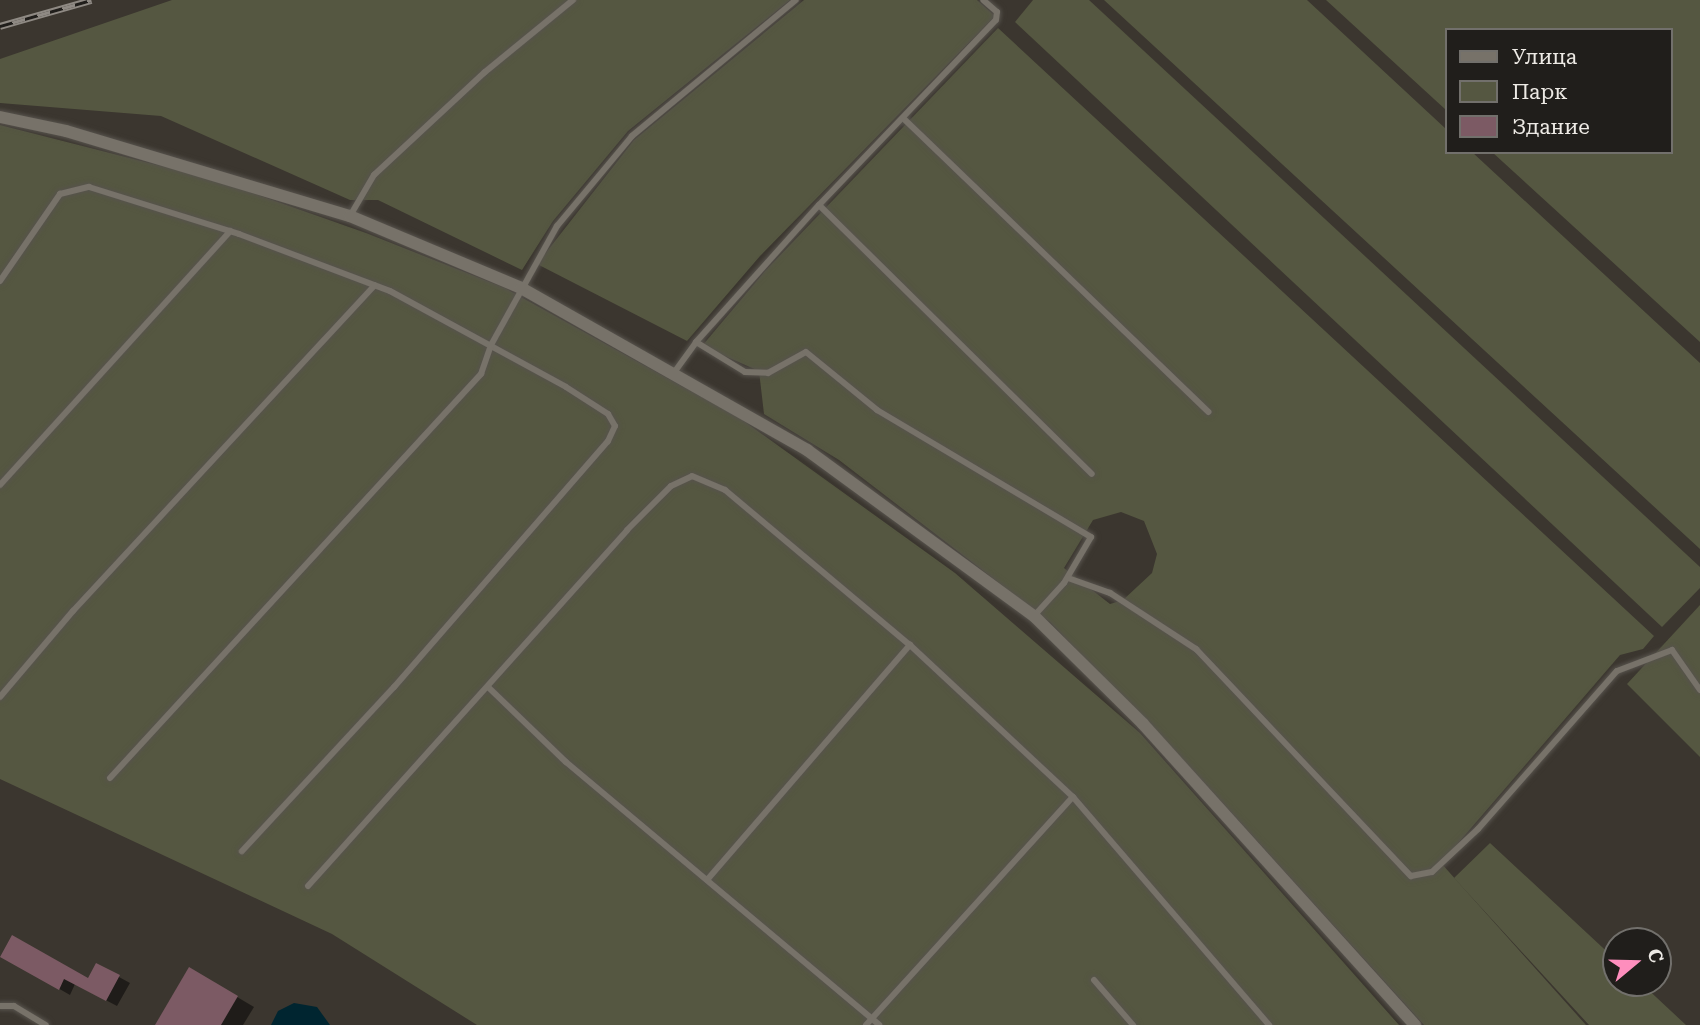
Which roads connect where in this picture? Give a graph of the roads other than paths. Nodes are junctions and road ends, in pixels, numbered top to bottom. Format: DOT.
graph roads {
  1 [pos="573,0"];
  2 [pos="796,0"];
  3 [pos="983,0"];
  4 [pos="0,117"];
  5 [pos="903,118"];
  6 [pos="818,205"];
  7 [pos="350,215"];
  8 [pos="230,231"];
  9 [pos="0,281"];
  10 [pos="375,285"];
  11 [pos="521,288"];
  12 [pos="696,342"];
  13 [pos="491,345"];
  14 [pos="673,374"];
  15 [pos="1209,412"];
  16 [pos="1093,474"];
  17 [pos="0,485"];
  18 [pos="1068,578"];
  19 [pos="1034,617"];
  20 [pos="910,645"];
  21 [pos="488,687"];
  22 [pos="1700,690"];
  23 [pos="0,696"];
  24 [pos="110,778"];
  25 [pos="1073,797"];
  26 [pos="242,851"];
  27 [pos="707,880"];
  28 [pos="307,886"];
  29 [pos="1094,981"];
  30 [pos="0,1006"];
  31 [pos="873,1018"];
  32 [pos="46,1025"];
  33 [pos="866,1025"];
  34 [pos="879,1025"];
  35 [pos="1133,1025"];
  36 [pos="1269,1025"];
  37 [pos="1415,1025"];
  1 -- 7 [label="lane"];
  2 -- 11 [label="lane"];
  3 -- 5 [label="lane"];
  4 -- 7 [label="street"];
  5 -- 6 [label="lane"];
  5 -- 15 [label="lane"];
  6 -- 12 [label="lane"];
  6 -- 16 [label="lane"];
  7 -- 11 [label="street"];
  8 -- 9 [label="lane"];
  8 -- 10 [label="lane"];
  8 -- 17 [label="lane"];
  10 -- 13 [label="lane"];
  10 -- 23 [label="lane"];
  11 -- 13 [label="lane"];
  11 -- 14 [label="street"];
  12 -- 14 [label="lane"];
  12 -- 18 [label="lane"];
  13 -- 24 [label="lane"];
  13 -- 26 [label="lane"];
  14 -- 19 [label="street"];
  18 -- 19 [label="lane"];
  18 -- 22 [label="lane"];
  19 -- 37 [label="street"];
  20 -- 21 [label="lane"];
  20 -- 25 [label="lane"];
  20 -- 27 [label="lane"];
  21 -- 27 [label="lane"];
  21 -- 28 [label="lane"];
  25 -- 31 [label="lane"];
  25 -- 36 [label="lane"];
  27 -- 31 [label="lane"];
  29 -- 35 [label="lane"];
  30 -- 32 [label="lane"];
  31 -- 33 [label="lane"];
  31 -- 34 [label="lane"];
}
